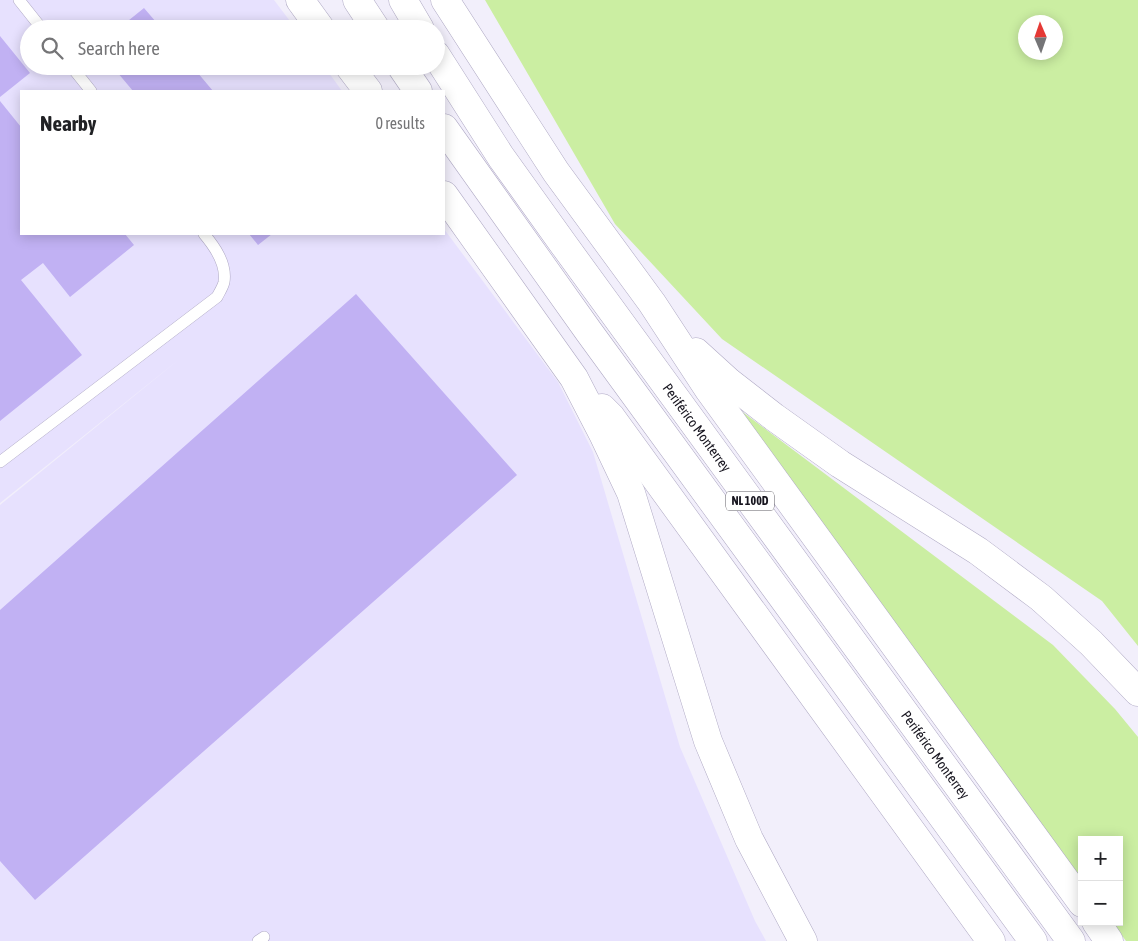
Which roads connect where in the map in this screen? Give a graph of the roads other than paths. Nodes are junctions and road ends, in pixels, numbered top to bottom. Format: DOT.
graph roads {
  1 [pos="19,0"];
  2 [pos="300,0"];
  3 [pos="321,0"];
  4 [pos="357,0"];
  5 [pos="403,0"];
  6 [pos="449,5"];
  7 [pos="35,20"];
  8 [pos="315,20"];
  9 [pos="333,20"];
  10 [pos="370,20"];
  11 [pos="415,20"];
  12 [pos="445,69"];
  13 [pos="78,75"];
  14 [pos="356,75"];
  15 [pos="367,75"];
  16 [pos="407,75"];
  17 [pos="90,90"];
  18 [pos="367,90"];
  19 [pos="376,90"];
  20 [pos="417,90"];
  21 [pos="445,129"];
  22 [pos="445,196"];
  23 [pos="205,235"];
  24 [pos="652,303"];
  25 [pos="574,378"];
  26 [pos="0,462"];
  27 [pos="1138,692"];
  28 [pos="1078,897"];
  29 [pos="1099,926"];
  30 [pos="803,941"];
  31 [pos="992,941"];
  32 [pos="1033,941"];
  33 [pos="1071,941"];
  34 [pos="1109,941"];
  1 -- 7 [label="lane"];
  2 -- 8 [label="highway"];
  3 -- 9 [label="highway"];
  4 -- 10 [label="highway"];
  5 -- 11 [label="highway"];
  6 -- 24 [label="highway"];
  12 -- 33 [label="highway, Periférico Monterrey / NL 100D"];
  13 -- 17 [label="lane"];
  14 -- 18 [label="highway"];
  15 -- 19 [label="highway"];
  16 -- 20 [label="highway"];
  21 -- 32 [label="highway, NL 100D"];
  22 -- 25 [label="highway"];
  23 -- 26 [label="lane"];
  24 -- 27 [label="highway"];
  24 -- 28 [label="highway"];
  25 -- 30 [label="highway"];
  25 -- 31 [label="highway"];
  29 -- 34 [label="highway"];
}
